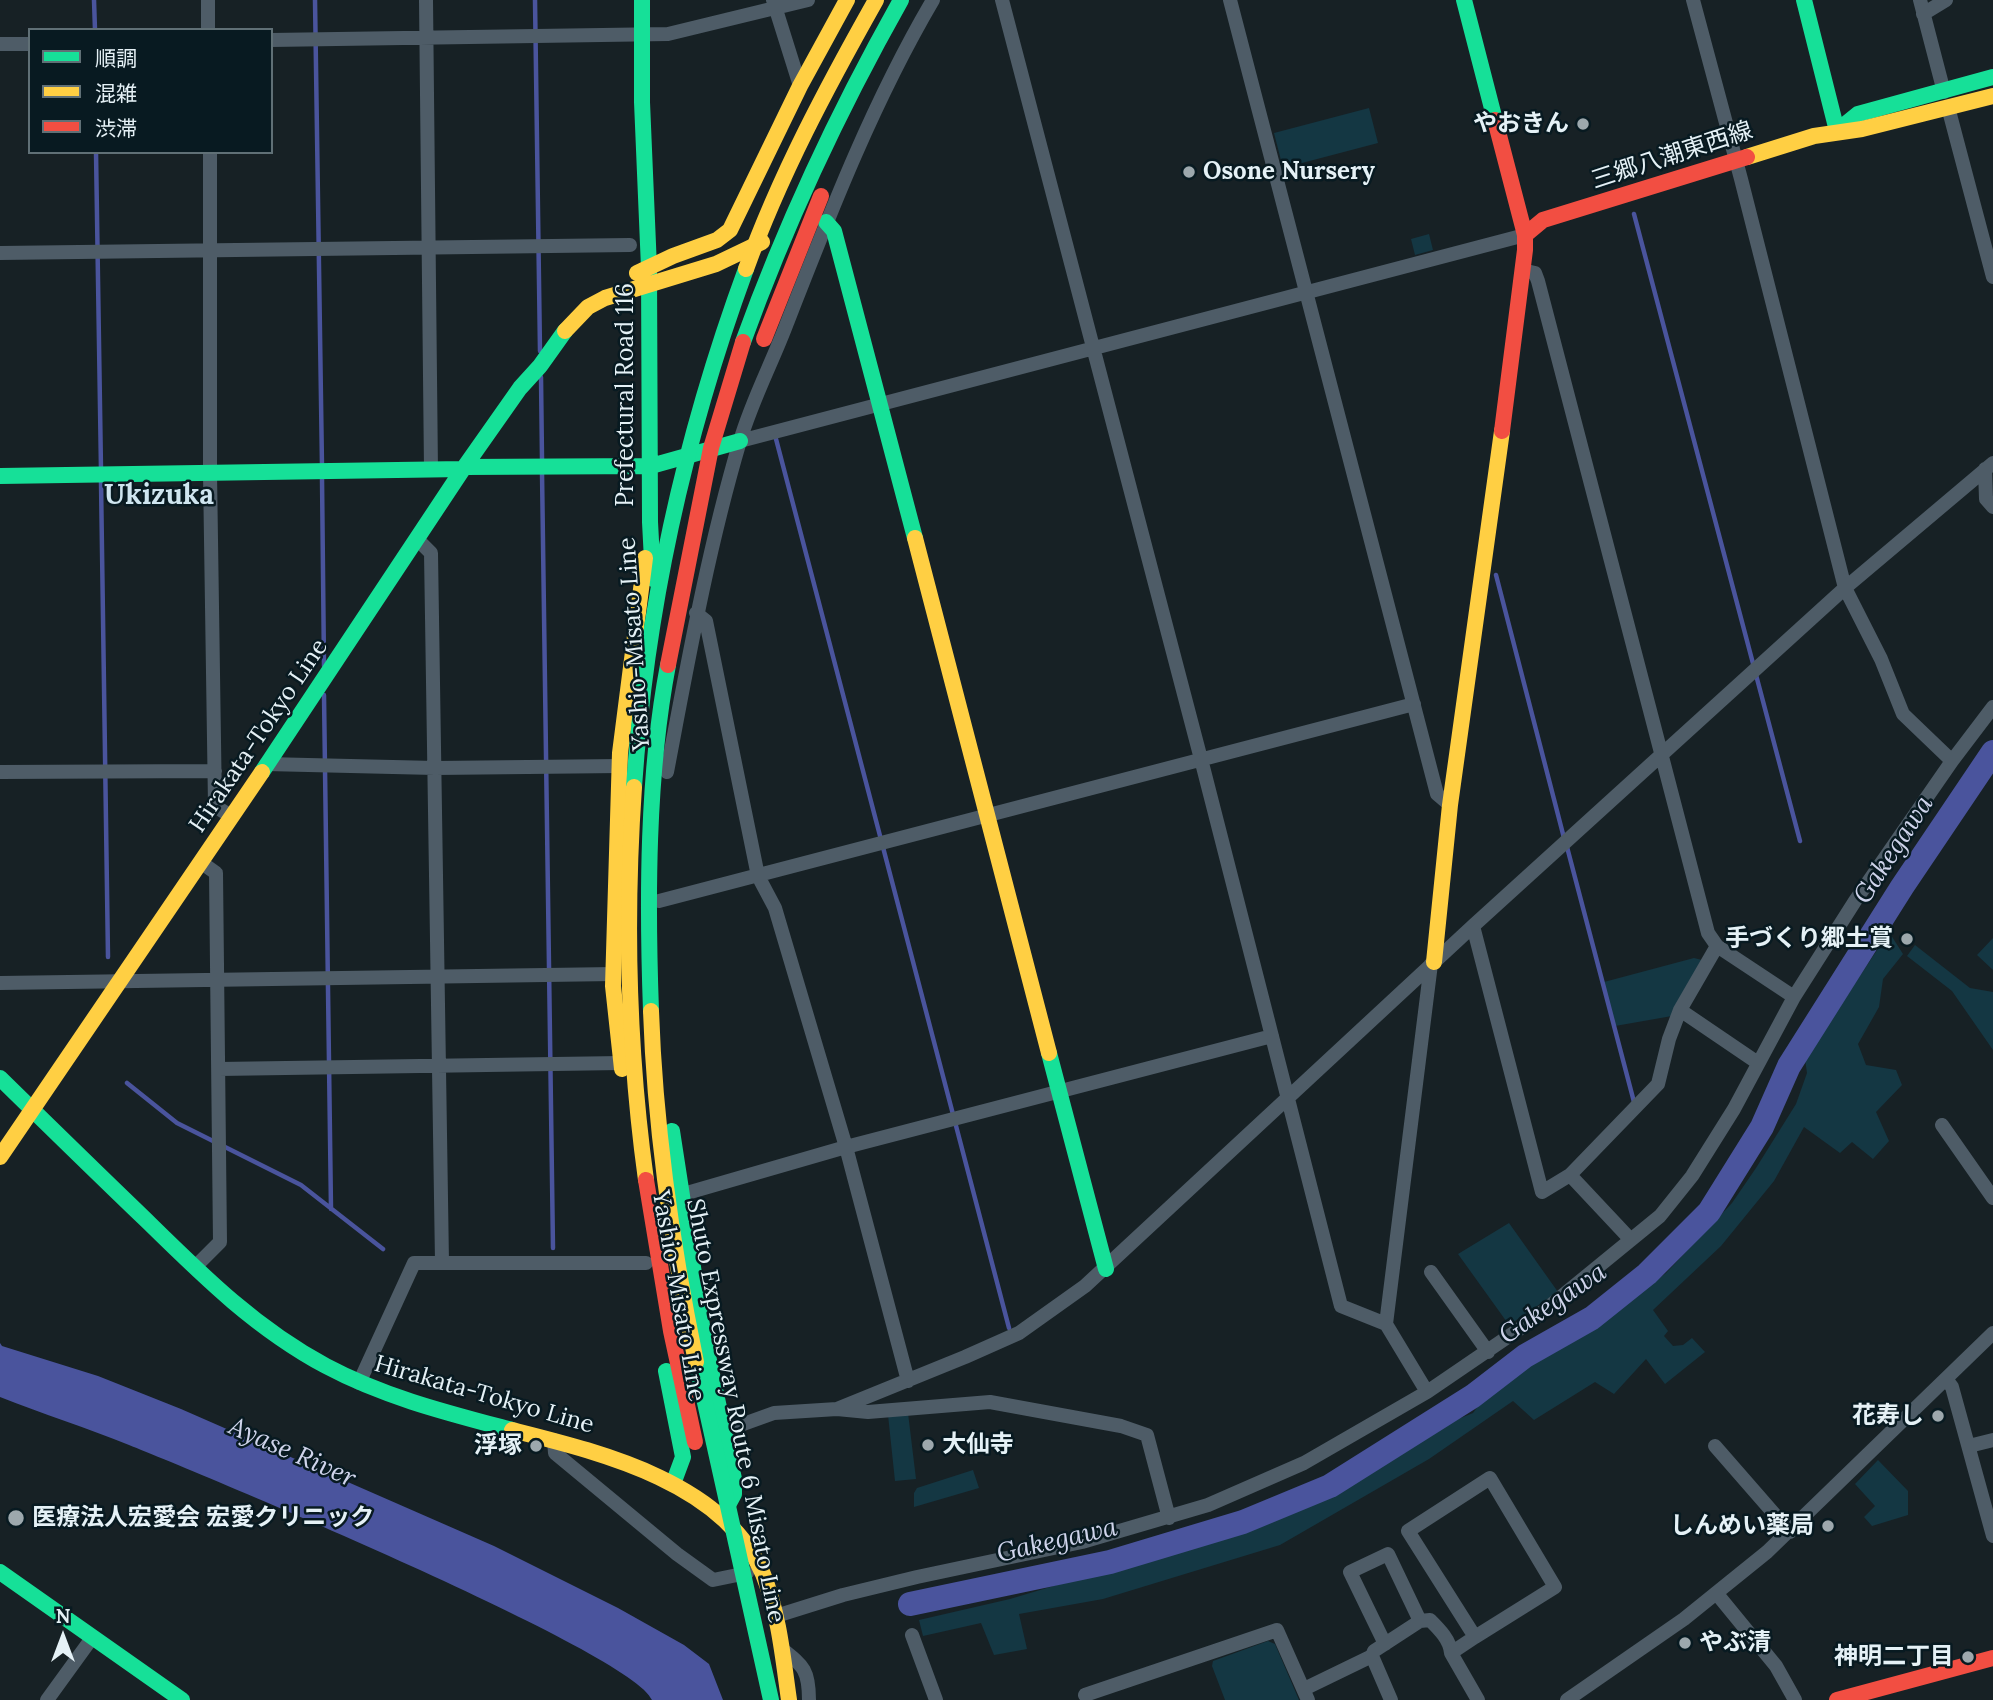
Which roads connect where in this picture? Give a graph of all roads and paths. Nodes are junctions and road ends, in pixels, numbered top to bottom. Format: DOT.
graph roads {
  1 [pos="208,0"];
  2 [pos="426,0"];
  3 [pos="642,0"];
  4 [pos="808,0"];
  5 [pos="847,0"];
  6 [pos="858,0"];
  7 [pos="876,0"];
  8 [pos="901,0"];
  9 [pos="910,0"];
  10 [pos="918,0"];
  11 [pos="933,0"];
  12 [pos="1002,0"];
  13 [pos="1230,0"];
  14 [pos="1464,0"];
  15 [pos="1693,0"];
  16 [pos="1804,0"];
  17 [pos="1946,0"];
  18 [pos="774,4"];
  19 [pos="1922,7"];
  20 [pos="898,20"];
  21 [pos="916,27"];
  22 [pos="208,28"];
  23 [pos="642,36"];
  24 [pos="426,38"];
  25 [pos="273,40"];
  26 [pos="0,44"];
  27 [pos="28,44"];
  28 [pos="1993,77"];
  29 [pos="800,86"];
  30 [pos="1993,96"];
  31 [pos="1946,100"];
  32 [pos="1837,131"];
  33 [pos="210,154"];
  34 [pos="1735,159"];
  35 [pos="827,222"];
  36 [pos="1525,235"];
  37 [pos="630,245"];
  38 [pos="428,246"];
  39 [pos="211,250"];
  40 [pos="0,253"];
  41 [pos="1522,270"];
  42 [pos="648,276"];
  43 [pos="1993,277"];
  44 [pos="1307,294"];
  45 [pos="1093,349"];
  46 [pos="881,405"];
  47 [pos="740,442"];
  48 [pos="651,466"];
  49 [pos="1989,466"];
  50 [pos="464,468"];
  51 [pos="431,470"];
  52 [pos="210,473"];
  53 [pos="0,476"];
  54 [pos="1993,507"];
  55 [pos="650,522"];
  56 [pos="418,540"];
  57 [pos="667,540"];
  58 [pos="1845,588"];
  59 [pos="696,613"];
  60 [pos="664,691"];
  61 [pos="1414,704"];
  62 [pos="1993,707"];
  63 [pos="1662,756"];
  64 [pos="1201,759"];
  65 [pos="1952,761"];
  66 [pos="266,764"];
  67 [pos="620,766"];
  68 [pos="435,768"];
  69 [pos="215,771"];
  70 [pos="0,772"];
  71 [pos="667,772"];
  72 [pos="1450,805"];
  73 [pos="988,815"];
  74 [pos="232,817"];
  75 [pos="202,863"];
  76 [pos="758,876"];
  77 [pos="659,901"];
  78 [pos="1473,926"];
  79 [pos="1717,946"];
  80 [pos="1432,963"];
  81 [pos="614,974"];
  82 [pos="437,978"];
  83 [pos="218,979"];
  84 [pos="120,981"];
  85 [pos="0,983"];
  86 [pos="1794,997"];
  87 [pos="1680,1010"];
  88 [pos="1272,1036"];
  89 [pos="663,1060"];
  90 [pos="621,1062"];
  91 [pos="1758,1063"];
  92 [pos="439,1066"];
  93 [pos="219,1069"];
  94 [pos="0,1078"];
  95 [pos="1059,1092"];
  96 [pos="1289,1099"];
  97 [pos="34,1109"];
  98 [pos="1942,1125"];
  99 [pos="846,1147"];
  100 [pos="0,1157"];
  101 [pos="1570,1175"];
  102 [pos="680,1195"];
  103 [pos="1993,1198"];
  104 [pos="1631,1240"];
  105 [pos="442,1262"];
  106 [pos="646,1263"];
  107 [pos="195,1267"];
  108 [pos="1106,1269"];
  109 [pos="1431,1272"];
  110 [pos="1386,1324"];
  111 [pos="704,1332"];
  112 [pos="1993,1334"];
  113 [pos="660,1339"];
  114 [pos="1488,1352"];
  115 [pos="1946,1379"];
  116 [pos="668,1380"];
  117 [pos="908,1381"];
  118 [pos="359,1383"];
  119 [pos="1427,1392"];
  120 [pos="837,1409"];
  121 [pos="724,1431"];
  122 [pos="554,1440"];
  123 [pos="1993,1440"];
  124 [pos="1715,1446"];
  125 [pos="1969,1446"];
  126 [pos="699,1460"];
  127 [pos="673,1484"];
  128 [pos="706,1486"];
  129 [pos="722,1515"];
  130 [pos="1169,1518"];
  131 [pos="1790,1532"];
  132 [pos="1993,1536"];
  133 [pos="718,1538"];
  134 [pos="724,1564"];
  135 [pos="762,1570"];
  136 [pos="0,1572"];
  137 [pos="730,1590"];
  138 [pos="1717,1594"];
  139 [pos="736,1616"];
  140 [pos="776,1616"];
  141 [pos="1420,1621"];
  142 [pos="912,1634"];
  143 [pos="1475,1637"];
  144 [pos="92,1638"];
  145 [pos="1385,1644"];
  146 [pos="782,1649"];
  147 [pos="744,1653"];
  148 [pos="1451,1653"];
  149 [pos="1372,1656"];
  150 [pos="1993,1658"];
  151 [pos="1080,1680"];
  152 [pos="1306,1694"];
  153 [pos="1085,1698"];
  154 [pos="47,1700"];
  155 [pos="182,1700"];
  156 [pos="771,1700"];
  157 [pos="789,1700"];
  158 [pos="809,1700"];
  159 [pos="936,1700"];
  160 [pos="1391,1700"];
  161 [pos="1478,1700"];
  162 [pos="1567,1700"];
  163 [pos="1795,1700"];
  164 [pos="1837,1700"];
  1 -- 22 [label="street"];
  2 -- 24 [label="street"];
  3 -- 23 [label="main road, Prefectural Road 116"];
  4 -- 18 [label="street"];
  5 -- 29 [label="main road"];
  6 -- 57 [label="main road, bridge"];
  7 -- 57 [label="main road, Shuto Expressway Route 6 Misato Line, bridge"];
  8 -- 60 [label="main road, Shuto Expressway Route 6 Misato Line, bridge"];
  9 -- 20 [label="main road"];
  10 -- 60 [label="main road, bridge"];
  11 -- 21 [label="street"];
  12 -- 45 [label="street"];
  13 -- 44 [label="street"];
  14 -- 36 [label="main road"];
  15 -- 34 [label="street"];
  16 -- 32 [label="main road"];
  17 -- 19 [label="street"];
  18 -- 23 [label="street"];
  18 -- 29 [label="street"];
  19 -- 31 [label="street"];
  20 -- 21 [label="street"];
  20 -- 42 [label="main road"];
  21 -- 35 [label="street"];
  23 -- 24 [label="street"];
  23 -- 42 [label="main road, Prefectural Road 116"];
  24 -- 25 [label="street"];
  24 -- 38 [label="street"];
  26 -- 27 [label="street"];
  28 -- 31 [label="main road, 三郷八潮東西線"];
  29 -- 42 [label="main road"];
  30 -- 31 [label="main road, 三郷八潮東西線"];
  31 -- 32 [label="main road, 三郷八潮東西線"];
  31 -- 43 [label="street"];
  32 -- 34 [label="main road, 三郷八潮東西線"];
  33 -- 39 [label="street"];
  34 -- 36 [label="main road, 三郷八潮東西線"];
  34 -- 58 [label="street"];
  35 -- 46 [label="main road"];
  35 -- 47 [label="street"];
  36 -- 41 [label="main road"];
  36 -- 44 [label="street"];
  37 -- 38 [label="street"];
  38 -- 39 [label="street"];
  38 -- 51 [label="street"];
  39 -- 40 [label="street"];
  39 -- 52 [label="street"];
  41 -- 63 [label="street"];
  41 -- 72 [label="main road"];
  42 -- 48 [label="main road, Prefectural Road 116"];
  42 -- 50 [label="main road, Hirakata-Tokyo Line"];
  44 -- 45 [label="street"];
  44 -- 61 [label="street"];
  45 -- 46 [label="street"];
  45 -- 64 [label="street"];
  46 -- 47 [label="street"];
  46 -- 73 [label="main road"];
  47 -- 48 [label="main road"];
  47 -- 59 [label="street"];
  48 -- 50 [label="main road"];
  48 -- 55 [label="main road, Prefectural Road 116"];
  49 -- 54 [label="street"];
  49 -- 58 [label="street"];
  50 -- 51 [label="main road"];
  50 -- 56 [label="main road, Hirakata-Tokyo Line"];
  51 -- 52 [label="main road"];
  52 -- 53 [label="main road"];
  52 -- 69 [label="street"];
  55 -- 67 [label="main road, Yashio-Misato Line"];
  55 -- 71 [label="main road, Yashio-Misato Line"];
  56 -- 66 [label="main road, Hirakata-Tokyo Line"];
  56 -- 68 [label="street"];
  57 -- 126 [label="main road, Shuto Expressway Route 6 Misato Line, bridge"];
  58 -- 63 [label="street"];
  58 -- 65 [label="street"];
  59 -- 71 [label="street"];
  59 -- 76 [label="street"];
  60 -- 156 [label="main road, Shuto Expressway Route 6 Misato Line, bridge"];
  61 -- 64 [label="street"];
  61 -- 72 [label="street"];
  62 -- 65 [label="street"];
  63 -- 78 [label="street"];
  63 -- 79 [label="street"];
  64 -- 73 [label="street"];
  64 -- 88 [label="street"];
  65 -- 86 [label="street"];
  66 -- 68 [label="street"];
  66 -- 74 [label="main road, Hirakata-Tokyo Line"];
  67 -- 68 [label="street"];
  67 -- 81 [label="main road, Yashio-Misato Line"];
  68 -- 82 [label="street"];
  69 -- 70 [label="street"];
  69 -- 74 [label="street"];
  71 -- 77 [label="main road, Yashio-Misato Line"];
  72 -- 80 [label="main road"];
  73 -- 76 [label="street"];
  73 -- 95 [label="main road"];
  74 -- 75 [label="main road, Hirakata-Tokyo Line"];
  75 -- 83 [label="street"];
  75 -- 84 [label="main road, Hirakata-Tokyo Line"];
  76 -- 77 [label="street"];
  76 -- 99 [label="street"];
  77 -- 89 [label="main road, Yashio-Misato Line"];
  78 -- 80 [label="street"];
  78 -- 101 [label="street"];
  79 -- 86 [label="street"];
  79 -- 87 [label="street"];
  80 -- 96 [label="street"];
  80 -- 110 [label="street"];
  81 -- 82 [label="street"];
  81 -- 90 [label="main road, Yashio-Misato Line"];
  82 -- 83 [label="street"];
  82 -- 92 [label="street"];
  83 -- 84 [label="street"];
  83 -- 93 [label="street"];
  84 -- 85 [label="street"];
  84 -- 97 [label="main road, Hirakata-Tokyo Line"];
  86 -- 91 [label="street"];
  87 -- 91 [label="street"];
  87 -- 101 [label="street"];
  88 -- 95 [label="street"];
  88 -- 96 [label="street"];
  89 -- 90 [label="main road"];
  89 -- 102 [label="main road, Yashio-Misato Line"];
  90 -- 92 [label="street"];
  90 -- 106 [label="main road, Yashio-Misato Line"];
  91 -- 104 [label="street"];
  92 -- 93 [label="street"];
  92 -- 105 [label="street"];
  93 -- 107 [label="street"];
  94 -- 97 [label="main road"];
  95 -- 99 [label="street"];
  95 -- 108 [label="main road"];
  96 -- 108 [label="street"];
  96 -- 110 [label="street"];
  97 -- 100 [label="main road, Hirakata-Tokyo Line"];
  97 -- 107 [label="main road, Hirakata-Tokyo Line"];
  98 -- 103 [label="street"];
  99 -- 102 [label="street"];
  99 -- 117 [label="street"];
  101 -- 104 [label="street"];
  102 -- 111 [label="main road, Yashio-Misato Line"];
  104 -- 114 [label="street"];
  105 -- 106 [label="street"];
  105 -- 118 [label="street"];
  106 -- 113 [label="main road, Yashio-Misato Line"];
  107 -- 118 [label="main road, Hirakata-Tokyo Line"];
  108 -- 117 [label="street"];
  109 -- 114 [label="street"];
  110 -- 119 [label="street"];
  111 -- 113 [label="main road"];
  111 -- 121 [label="main road, Yashio-Misato Line"];
  112 -- 115 [label="street"];
  113 -- 116 [label="main road, Yashio-Misato Line"];
  114 -- 119 [label="street"];
  115 -- 125 [label="street"];
  115 -- 131 [label="street"];
  116 -- 127 [label="main road, Yashio-Misato Line"];
  116 -- 129 [label="main road"];
  117 -- 120 [label="street"];
  118 -- 122 [label="main road, Hirakata-Tokyo Line"];
  119 -- 130 [label="street"];
  120 -- 121 [label="street"];
  120 -- 130 [label="street"];
  121 -- 129 [label="main road, Yashio-Misato Line"];
  122 -- 127 [label="main road, Hirakata-Tokyo Line"];
  122 -- 135 [label="street"];
  123 -- 125 [label="street"];
  124 -- 131 [label="street"];
  125 -- 132 [label="street"];
  127 -- 129 [label="main road, Hirakata-Tokyo Line"];
  128 -- 133 [label="main road, Shuto Expressway Route 6 Misato Line"];
  129 -- 135 [label="main road, Hirakata-Tokyo Line"];
  130 -- 140 [label="street"];
  131 -- 138 [label="street"];
  134 -- 137 [label="main road, Shuto Expressway Route 6 Misato Line"];
  135 -- 140 [label="main road, Hirakata-Tokyo Line"];
  136 -- 144 [label="main road"];
  138 -- 162 [label="street"];
  138 -- 163 [label="street"];
  139 -- 147 [label="main road, Shuto Expressway Route 6 Misato Line"];
  140 -- 146 [label="main road, Hirakata-Tokyo Line"];
  141 -- 145 [label="street"];
  141 -- 145 [label="street"];
  141 -- 148 [label="street"];
  142 -- 159 [label="street"];
  143 -- 143 [label="street"];
  143 -- 148 [label="street"];
  144 -- 154 [label="street"];
  144 -- 155 [label="main road"];
  145 -- 149 [label="street"];
  146 -- 157 [label="main road, Hirakata-Tokyo Line"];
  146 -- 158 [label="street"];
  148 -- 161 [label="street"];
  149 -- 152 [label="street"];
  149 -- 160 [label="street"];
  150 -- 164 [label="main road"];
  151 -- 153 [label="street"];
  152 -- 153 [label="street"];
}
